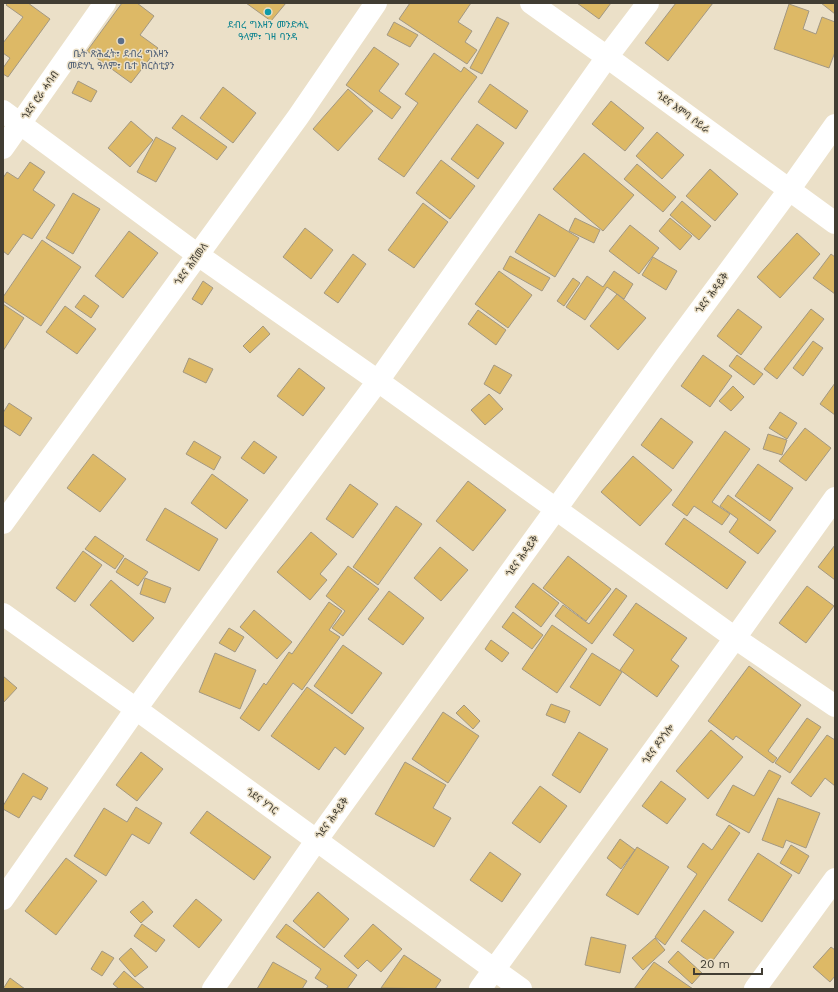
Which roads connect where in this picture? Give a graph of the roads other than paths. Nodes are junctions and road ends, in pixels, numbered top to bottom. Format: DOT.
graph roads {
  1 [pos="105,3"];
  2 [pos="376,3"];
  3 [pos="531,3"];
  4 [pos="648,3"];
  5 [pos="607,57"];
  6 [pos="12,118"];
  7 [pos="835,125"];
  8 [pos="3,148"];
  9 [pos="789,190"];
  10 [pos="835,223"];
  11 [pos="198,255"];
  12 [pos="378,381"];
  13 [pos="835,498"];
  14 [pos="556,510"];
  15 [pos="3,523"];
  16 [pos="3,614"];
  17 [pos="735,638"];
  18 [pos="835,706"];
  19 [pos="136,709"];
  20 [pos="316,840"];
  21 [pos="835,879"];
  22 [pos="3,899"];
  23 [pos="494,970"];
  24 [pos="213,989"];
  25 [pos="480,989"];
  26 [pos="521,989"];
  27 [pos="755,989"];
  1 -- 6 [label="street, ጎደና ሮራ ሓባብ"];
  2 -- 11 [label="street, ጎደና ሕሽመለ"];
  3 -- 5 [label="street, ጎደና እምባ ሶይራ"];
  4 -- 5 [label="street"];
  5 -- 9 [label="street, ጎደና እምባ ሶይራ"];
  5 -- 12 [label="street"];
  6 -- 8 [label="street, ጎደና ሮራ ሓባብ"];
  6 -- 11 [label="street"];
  7 -- 9 [label="street, ጎደና ሕዳይቅ"];
  9 -- 10 [label="street, ጎደና እምባ ሶይራ"];
  9 -- 14 [label="street, ጎደና ሕዳይቅ"];
  11 -- 12 [label="street"];
  11 -- 15 [label="street, ጎደና ሕሽመለ"];
  12 -- 14 [label="street"];
  12 -- 19 [label="street"];
  13 -- 17 [label="street, ጎደና ዶንጎሎ"];
  14 -- 17 [label="street"];
  14 -- 20 [label="street, ጎደና ሕዳይቅ"];
  16 -- 19 [label="street, ጎደና ሃገር"];
  17 -- 18 [label="street"];
  17 -- 23 [label="street, ጎደና ዶንጎሎ"];
  19 -- 20 [label="street, ጎደና ሃገር"];
  19 -- 22 [label="street"];
  20 -- 23 [label="street, ጎደና ሃገር"];
  20 -- 24 [label="street, ጎደና ሕዳይቅ"];
  21 -- 27 [label="street"];
  23 -- 25 [label="street, ጎደና ዶንጎሎ"];
  23 -- 26 [label="street, ጎደና ሃገር"];
}
